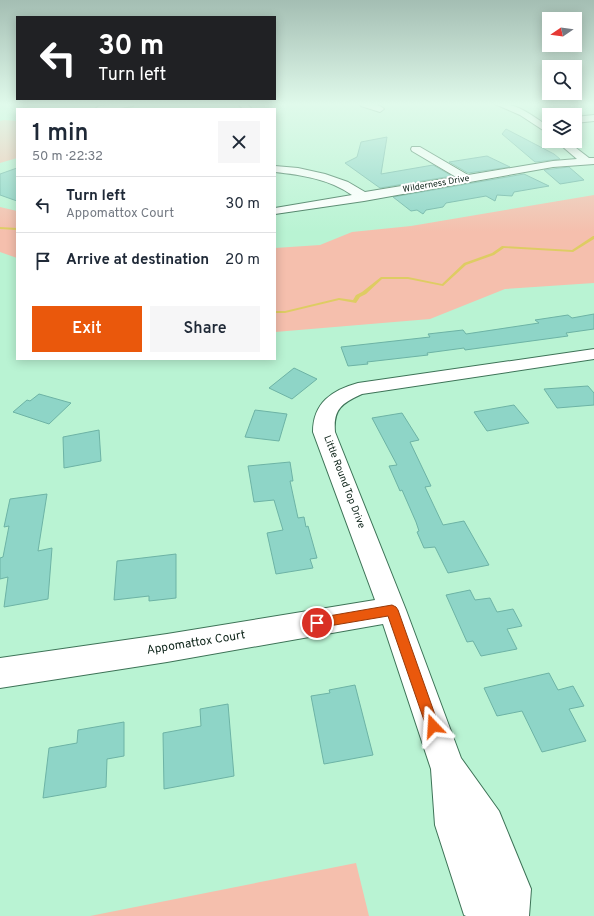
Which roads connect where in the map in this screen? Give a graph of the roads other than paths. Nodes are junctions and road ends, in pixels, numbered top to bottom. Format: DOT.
graph roads {
  1 [pos="571,148"];
  2 [pos="416,149"];
  3 [pos="590,161"];
  4 [pos="277,166"];
  5 [pos="467,179"];
  6 [pos="364,196"];
  7 [pos="278,211"];
  8 [pos="594,354"];
  9 [pos="392,610"];
  10 [pos="0,673"];
  11 [pos="448,769"];
  12 [pos="494,916"];
  13 [pos="509,916"];
  1 -- 3 [label="street"];
  2 -- 5 [label="street"];
  3 -- 5 [label="street, Wilderness Drive"];
  4 -- 6 [label="street"];
  5 -- 6 [label="street, Wilderness Drive"];
  6 -- 7 [label="street, Wilderness Drive"];
  8 -- 9 [label="street, Little Round Top Drive"];
  9 -- 10 [label="street, Appomattox Court"];
  9 -- 11 [label="street, Little Round Top Drive"];
  11 -- 12 [label="street, Little Round Top Drive"];
  11 -- 13 [label="street, Little Round Top Drive"];
}
